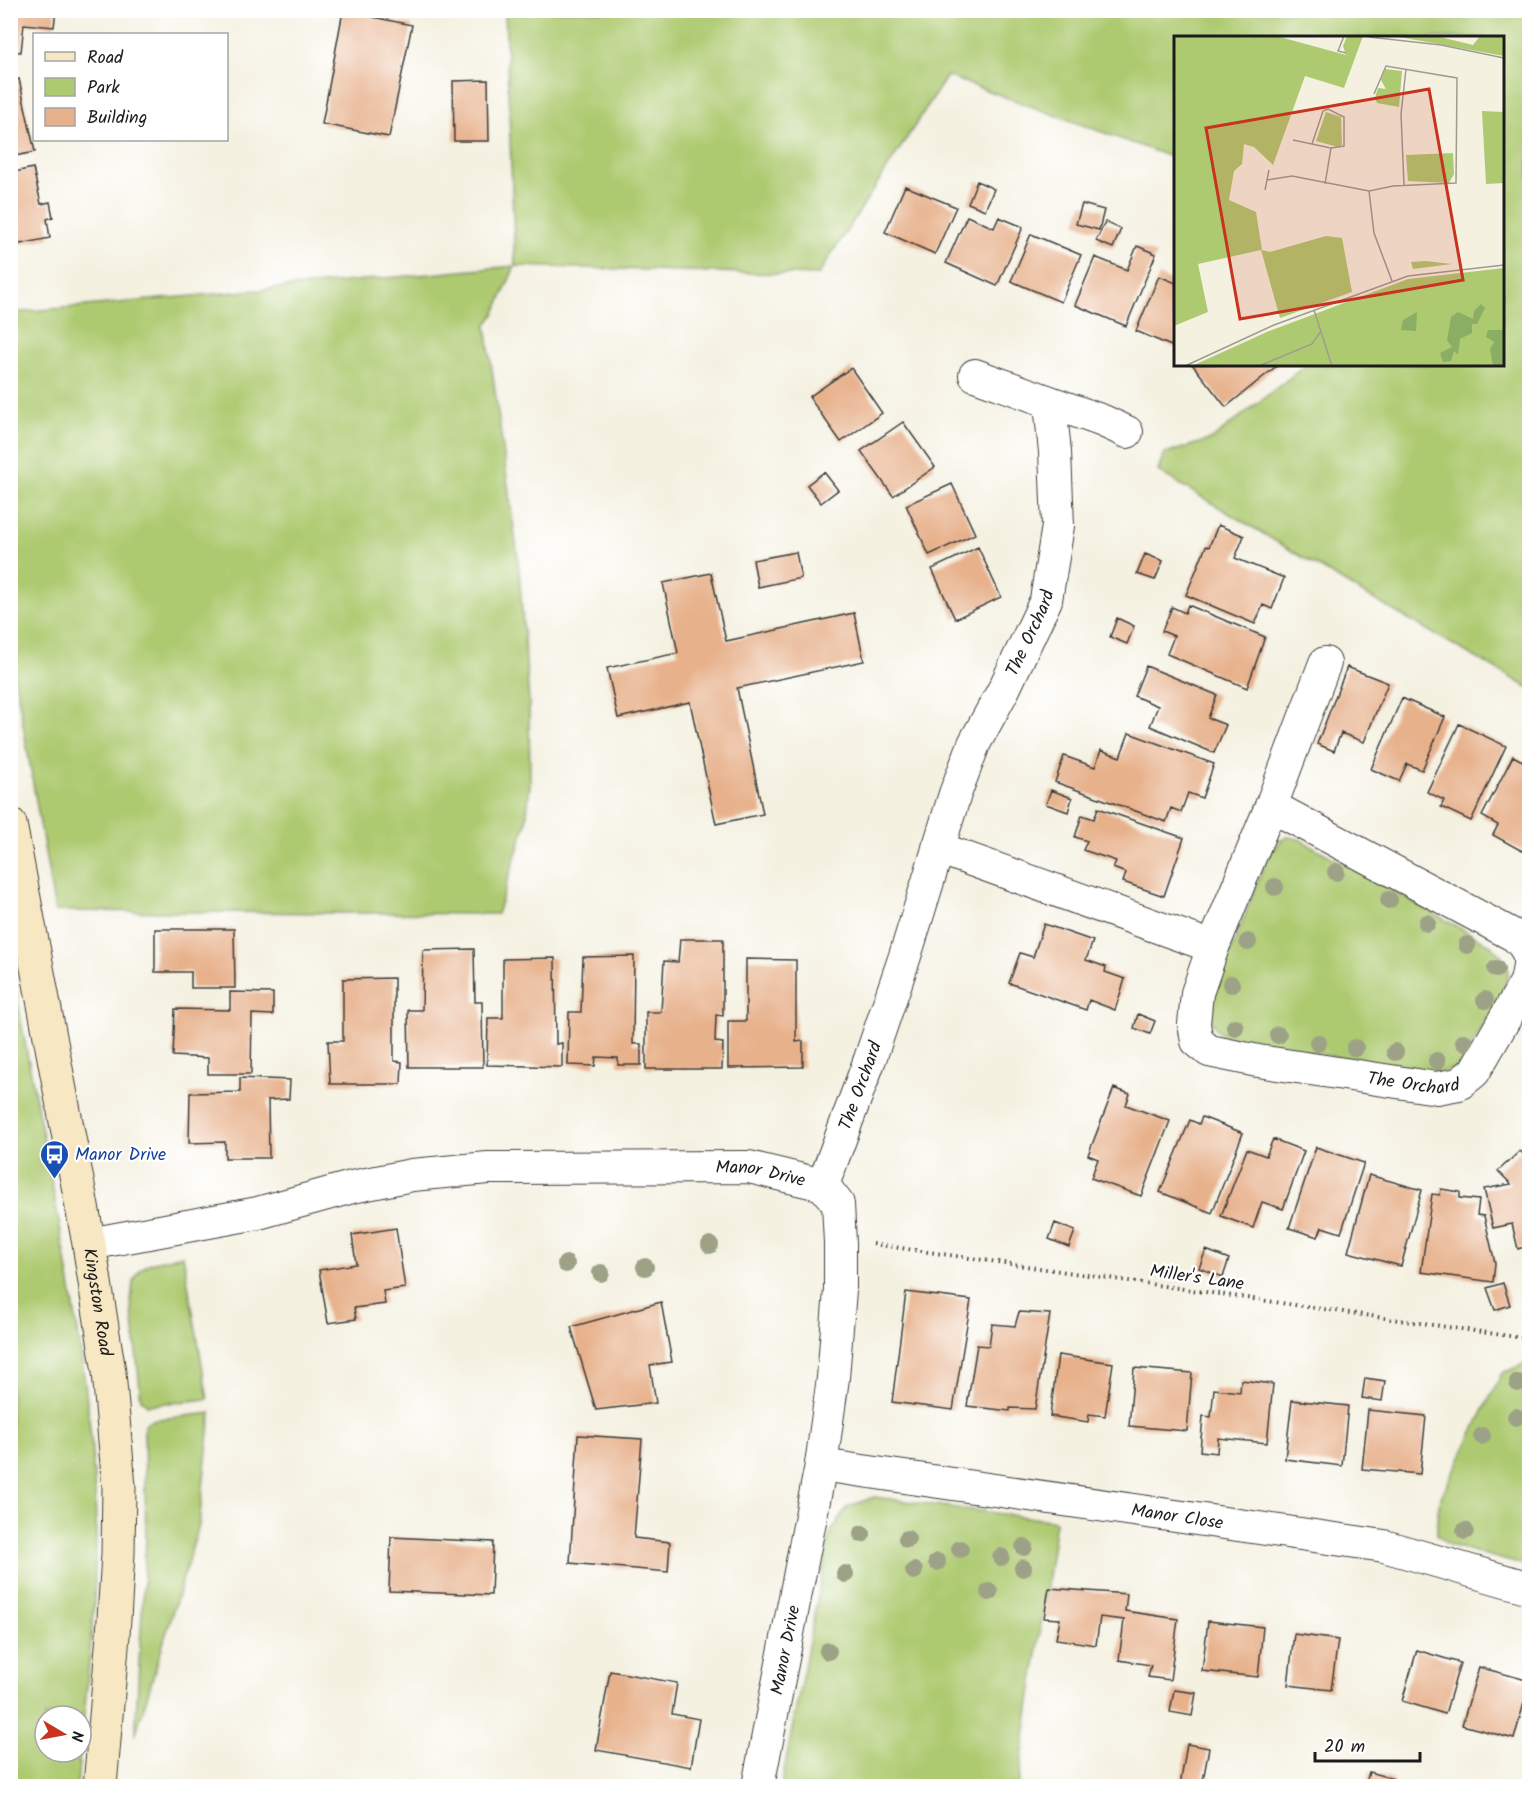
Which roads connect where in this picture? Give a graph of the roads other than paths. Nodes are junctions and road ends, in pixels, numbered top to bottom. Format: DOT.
graph roads {
  1 [pos="975,375"];
  2 [pos="1050,404"];
  3 [pos="1127,432"];
  4 [pos="1326,663"];
  5 [pos="1270,806"];
  6 [pos="10,824"];
  7 [pos="938,848"];
  8 [pos="1213,947"];
  9 [pos="823,1185"];
  10 [pos="89,1244"];
  11 [pos="821,1465"];
  12 [pos="1530,1588"];
  13 [pos="100,1786"];
  14 [pos="758,1786"];
  1 -- 2 [label="street"];
  2 -- 3 [label="street"];
  2 -- 7 [label="street, The Orchard"];
  4 -- 5 [label="street, The Orchard"];
  5 -- 8 [label="street, The Orchard"];
  5 -- 8 [label="street, The Orchard"];
  6 -- 10 [label="main road, Kingston Road"];
  7 -- 8 [label="street"];
  7 -- 9 [label="street, The Orchard"];
  9 -- 10 [label="street, Manor Drive"];
  9 -- 11 [label="street, Manor Drive"];
  10 -- 13 [label="main road, Kingston Road"];
  11 -- 12 [label="street, Manor Close"];
  11 -- 14 [label="street, Manor Drive"];
}
